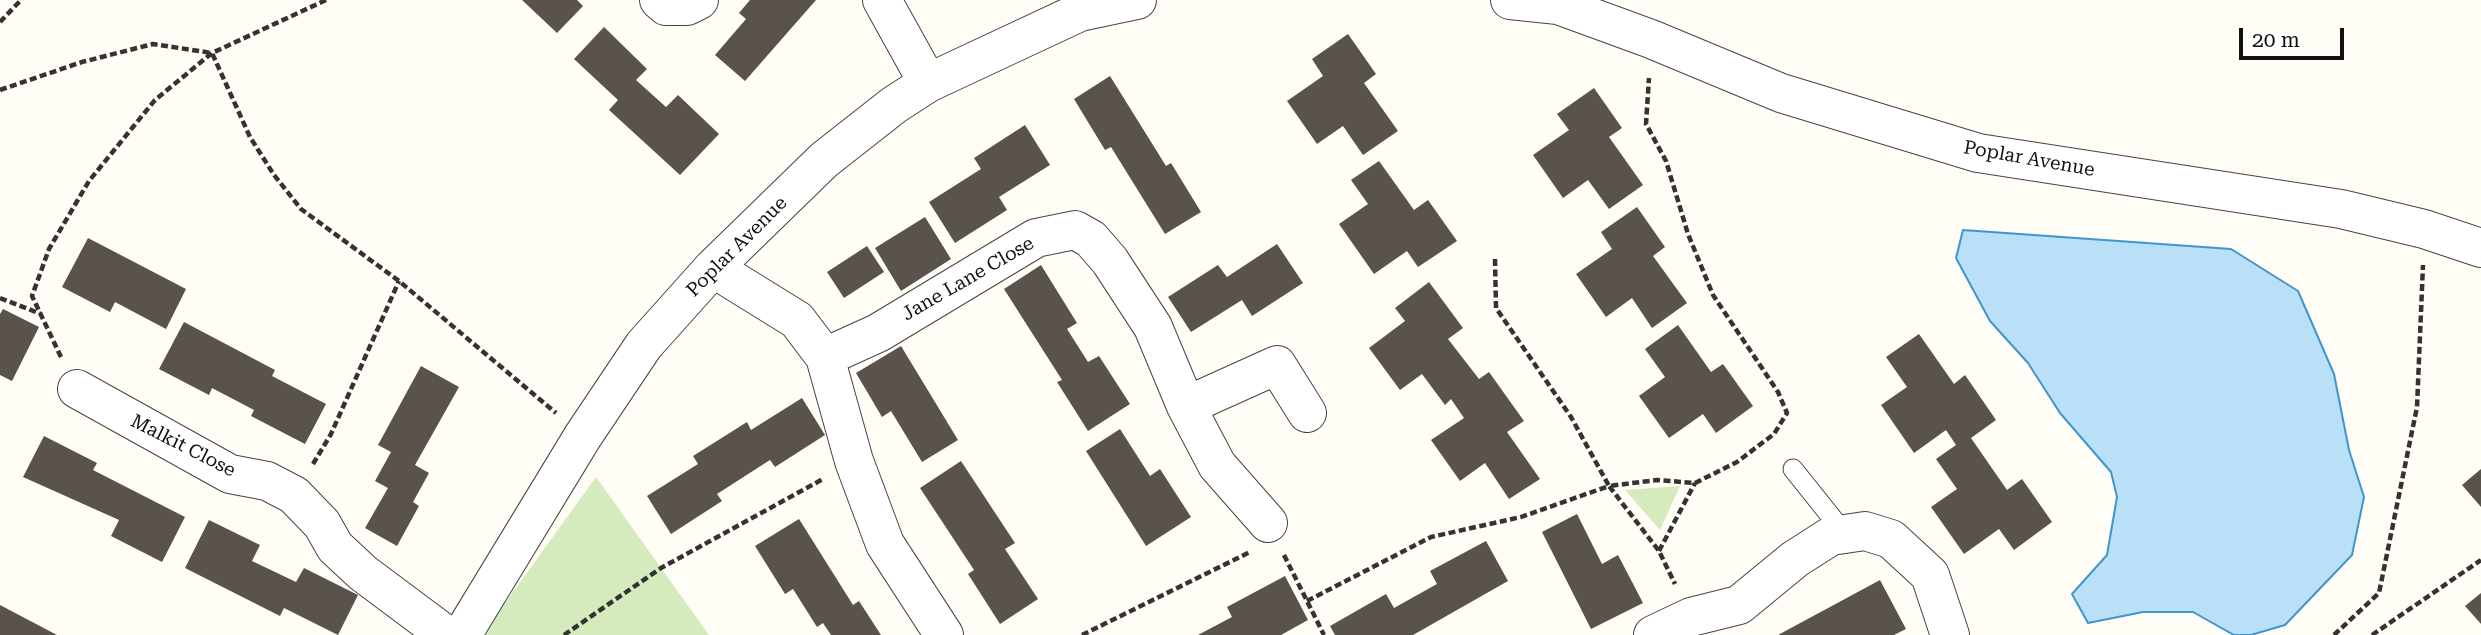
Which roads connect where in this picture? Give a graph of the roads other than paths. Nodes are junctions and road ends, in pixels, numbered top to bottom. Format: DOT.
graph roads {
  1 [pos="659,0"];
  2 [pos="699,0"];
  3 [pos="882,0"];
  4 [pos="1137,0"];
  5 [pos="1510,0"];
  6 [pos="928,83"];
  7 [pos="2481,248"];
  8 [pos="713,268"];
  9 [pos="825,357"];
  10 [pos="77,389"];
  11 [pos="1186,406"];
  12 [pos="1307,412"];
  13 [pos="1793,469"];
  14 [pos="1272,531"];
  15 [pos="1845,534"];
  16 [pos="446,635"];
  17 [pos="462,635"];
  18 [pos="944,635"];
  19 [pos="1653,635"];
  20 [pos="1950,635"];
  1 -- 2 [label="street"];
  3 -- 6 [label="street"];
  4 -- 6 [label="street, Poplar Avenue"];
  5 -- 7 [label="street, Poplar Avenue"];
  6 -- 8 [label="street, Poplar Avenue"];
  8 -- 9 [label="street"];
  8 -- 17 [label="street, Poplar Avenue"];
  9 -- 11 [label="street, Jane Lane Close"];
  9 -- 18 [label="street"];
  10 -- 16 [label="street, Malkit Close"];
  11 -- 12 [label="street"];
  11 -- 14 [label="street, Jane Lane Close"];
  13 -- 15 [label="lane"];
  15 -- 19 [label="street"];
  15 -- 20 [label="street"];
}
